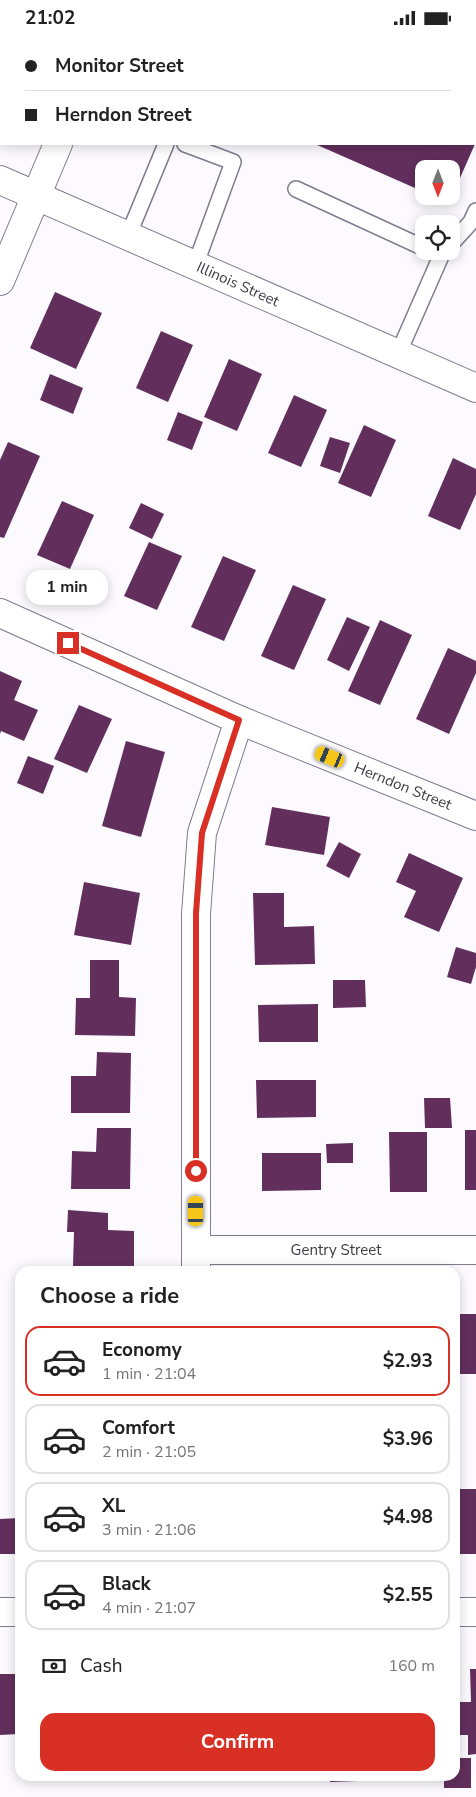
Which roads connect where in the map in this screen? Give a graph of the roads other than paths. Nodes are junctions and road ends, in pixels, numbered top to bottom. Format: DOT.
graph roads {
  1 [pos="58,145"];
  2 [pos="166,145"];
  3 [pos="187,145"];
  4 [pos="0,180"];
  5 [pos="296,189"];
  6 [pos="36,196"];
  7 [pos="476,211"];
  8 [pos="460,234"];
  9 [pos="128,236"];
  10 [pos="415,244"];
  11 [pos="436,260"];
  12 [pos="196,266"];
  13 [pos="0,281"];
  14 [pos="398,354"];
  15 [pos="476,388"];
  16 [pos="0,613"];
  17 [pos="239,720"];
  18 [pos="476,816"];
  19 [pos="476,1250"];
  20 [pos="196,1261"];
  21 [pos="15,1611"];
  22 [pos="460,1611"];
  23 [pos="476,1611"];
  24 [pos="0,1612"];
  1 -- 6 [label="street"];
  2 -- 9 [label="lane"];
  3 -- 12 [label="lane"];
  4 -- 6 [label="street, Illinois Street"];
  5 -- 10 [label="lane"];
  6 -- 9 [label="street, Illinois Street"];
  6 -- 13 [label="street"];
  7 -- 8 [label="lane"];
  9 -- 12 [label="street, Illinois Street"];
  11 -- 14 [label="lane"];
  12 -- 14 [label="street, Illinois Street"];
  14 -- 15 [label="street, Illinois Street"];
  16 -- 17 [label="street, Herndon Street"];
  17 -- 18 [label="street, Herndon Street"];
  17 -- 20 [label="street"];
  19 -- 20 [label="street, Gentry Street"];
  21 -- 24 [label="street"];
  22 -- 23 [label="street"];
}
